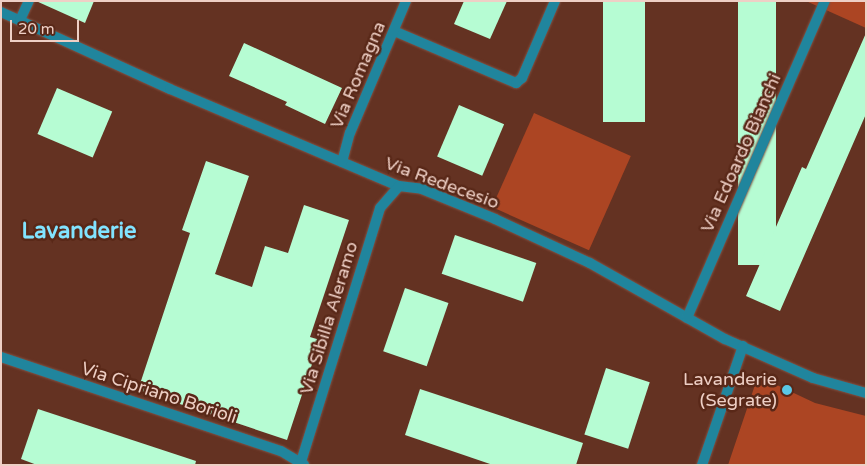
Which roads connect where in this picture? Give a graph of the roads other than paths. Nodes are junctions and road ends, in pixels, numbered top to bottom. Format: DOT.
graph roads {
  1 [pos="29,1"];
  2 [pos="406,1"];
  3 [pos="555,1"];
  4 [pos="825,1"];
  5 [pos="1,12"];
  6 [pos="20,20"];
  7 [pos="394,31"];
  8 [pos="342,162"];
  9 [pos="398,186"];
  10 [pos="687,318"];
  11 [pos="743,346"];
  12 [pos="1,358"];
  13 [pos="866,393"];
  14 [pos="302,464"];
  15 [pos="702,465"];
  1 -- 6 [label="street"];
  2 -- 7 [label="street, Via Romagna"];
  3 -- 7 [label="street"];
  4 -- 10 [label="street, Via Edoardo Bianchi"];
  5 -- 6 [label="street, Via Redecesio"];
  6 -- 8 [label="street, Via Redecesio"];
  7 -- 8 [label="street, Via Romagna"];
  8 -- 9 [label="street, Via Redecesio"];
  9 -- 10 [label="street, Via Redecesio"];
  9 -- 14 [label="street, Via Sibilla Aleramo"];
  10 -- 11 [label="street, Via Redecesio"];
  11 -- 13 [label="street, Via Redecesio"];
  11 -- 15 [label="street"];
  12 -- 14 [label="street, Via Cipriano Borioli"];
}
